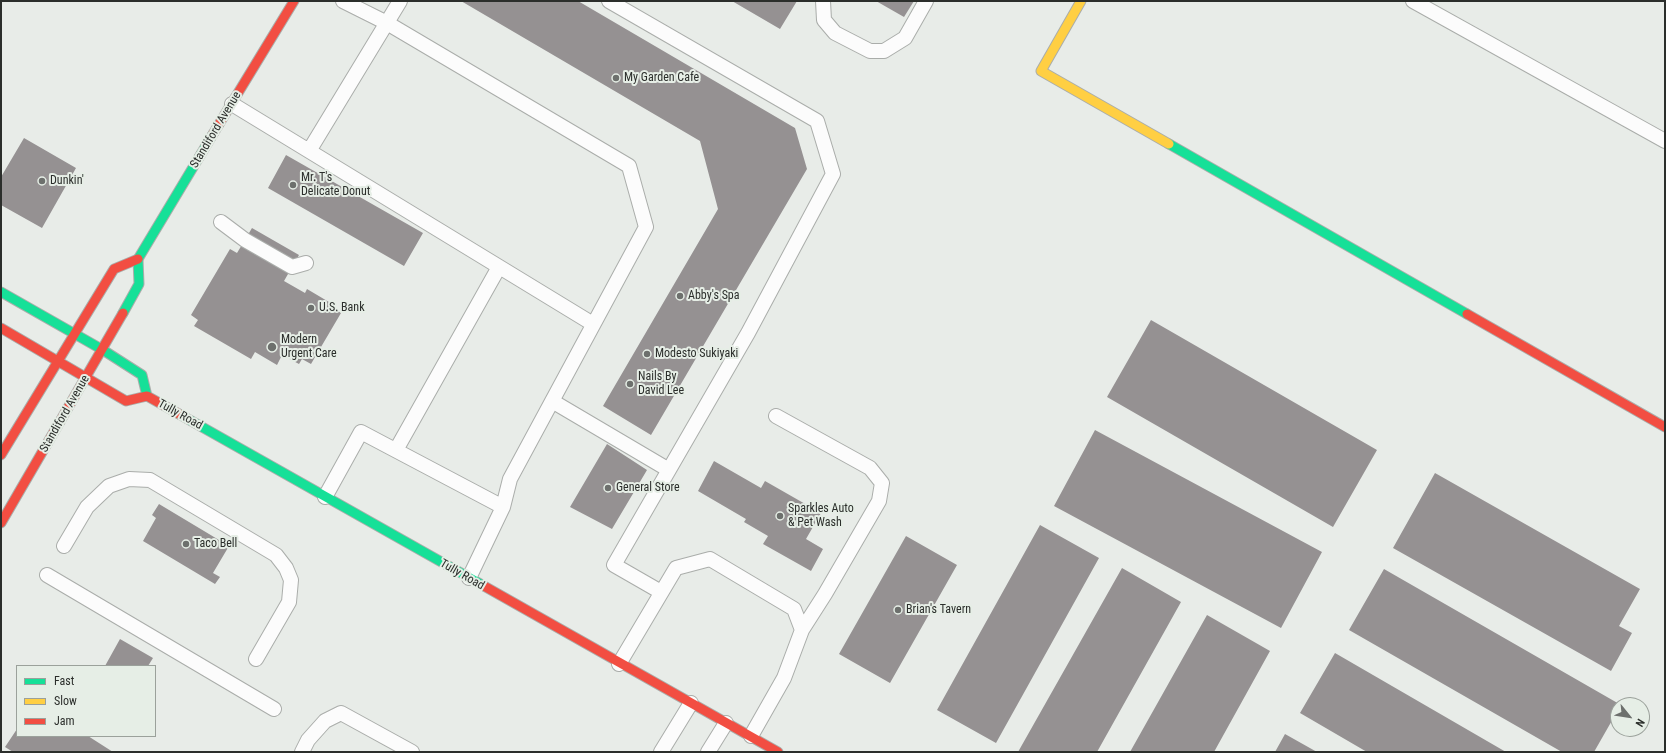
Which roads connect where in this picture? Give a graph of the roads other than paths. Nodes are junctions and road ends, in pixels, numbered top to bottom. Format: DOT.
graph roads {
  1 [pos="294,1"];
  2 [pos="343,1"];
  3 [pos="400,1"];
  4 [pos="609,1"];
  5 [pos="823,1"];
  6 [pos="926,1"];
  7 [pos="1081,1"];
  8 [pos="1413,1"];
  9 [pos="387,22"];
  10 [pos="232,104"];
  11 [pos="1665,141"];
  12 [pos="309,151"];
  13 [pos="221,222"];
  14 [pos="138,259"];
  15 [pos="306,263"];
  16 [pos="499,267"];
  17 [pos="1,292"];
  18 [pos="593,324"];
  19 [pos="1,328"];
  20 [pos="73,333"];
  21 [pos="103,350"];
  22 [pos="58,360"];
  23 [pos="87,377"];
  24 [pos="147,396"];
  25 [pos="552,400"];
  26 [pos="776,416"];
  27 [pos="1665,427"];
  28 [pos="396,450"];
  29 [pos="1,455"];
  30 [pos="669,470"];
  31 [pos="325,497"];
  32 [pos="503,507"];
  33 [pos="1,524"];
  34 [pos="64,546"];
  35 [pos="47,575"];
  36 [pos="469,578"];
  37 [pos="661,592"];
  38 [pos="802,630"];
  39 [pos="256,659"];
  40 [pos="619,664"];
  41 [pos="691,703"];
  42 [pos="274,709"];
  43 [pos="726,723"];
  44 [pos="751,736"];
  45 [pos="302,752"];
  46 [pos="412,752"];
  47 [pos="661,752"];
  48 [pos="708,752"];
  49 [pos="778,752"];
  1 -- 10 [label="main road, Standiford Avenue"];
  2 -- 9 [label="lane"];
  3 -- 9 [label="lane"];
  4 -- 30 [label="lane"];
  5 -- 6 [label="lane"];
  7 -- 27 [label="main road"];
  8 -- 11 [label="lane"];
  9 -- 12 [label="lane"];
  9 -- 18 [label="lane"];
  10 -- 12 [label="lane"];
  10 -- 14 [label="main road, Standiford Avenue"];
  12 -- 16 [label="lane"];
  13 -- 15 [label="lane"];
  14 -- 20 [label="main road"];
  14 -- 21 [label="main road, Standiford Avenue"];
  16 -- 18 [label="lane"];
  16 -- 28 [label="lane"];
  17 -- 20 [label="main road, Tully Road"];
  18 -- 25 [label="lane"];
  19 -- 22 [label="main road, Tully Road"];
  20 -- 21 [label="main road, Tully Road"];
  20 -- 22 [label="main road"];
  21 -- 23 [label="main road, Standiford Avenue"];
  21 -- 24 [label="main road, Tully Road"];
  22 -- 23 [label="main road, Tully Road"];
  22 -- 29 [label="main road"];
  23 -- 24 [label="main road, Tully Road"];
  23 -- 33 [label="main road, Standiford Avenue"];
  24 -- 31 [label="main road, Tully Road"];
  25 -- 30 [label="lane"];
  25 -- 32 [label="lane"];
  26 -- 38 [label="lane"];
  28 -- 31 [label="lane"];
  28 -- 32 [label="lane"];
  30 -- 37 [label="lane"];
  31 -- 36 [label="main road, Tully Road"];
  32 -- 36 [label="lane"];
  34 -- 39 [label="lane"];
  35 -- 42 [label="lane"];
  36 -- 40 [label="main road, Tully Road"];
  37 -- 38 [label="lane"];
  37 -- 40 [label="lane"];
  38 -- 44 [label="lane"];
  40 -- 41 [label="main road, Tully Road"];
  41 -- 43 [label="main road, Tully Road"];
  41 -- 47 [label="lane"];
  43 -- 44 [label="main road, Tully Road"];
  43 -- 48 [label="lane"];
  44 -- 49 [label="main road, Tully Road"];
  45 -- 46 [label="lane"];
}
